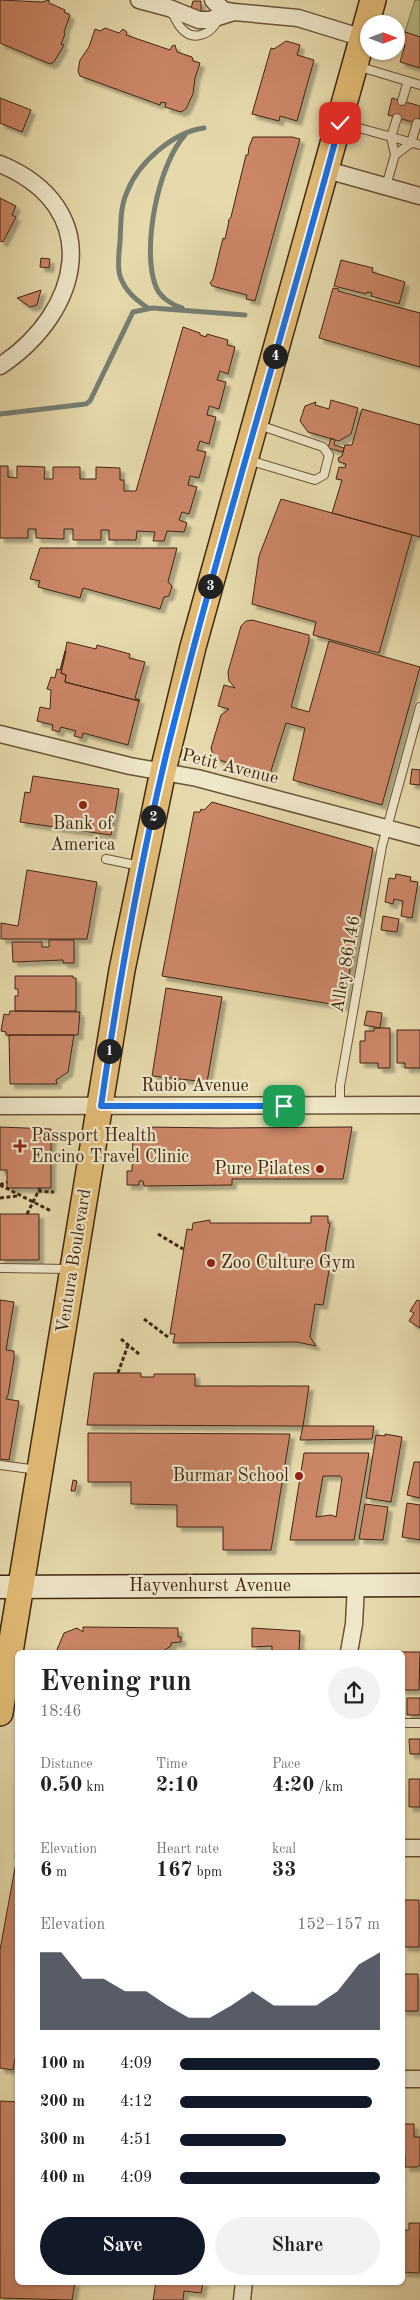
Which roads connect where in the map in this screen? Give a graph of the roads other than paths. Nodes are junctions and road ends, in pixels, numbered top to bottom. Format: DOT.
graph roads {
  1 [pos="139,0"];
  2 [pos="214,0"];
  3 [pos="373,0"];
  4 [pos="174,4"];
  5 [pos="226,15"];
  6 [pos="369,15"];
  7 [pos="360,37"];
  8 [pos="360,50"];
  9 [pos="356,66"];
  10 [pos="408,81"];
  11 [pos="420,85"];
  12 [pos="402,101"];
  13 [pos="397,118"];
  14 [pos="340,123"];
  15 [pos="417,123"];
  16 [pos="391,137"];
  17 [pos="411,143"];
  18 [pos="420,145"];
  19 [pos="395,155"];
  20 [pos="0,164"];
  21 [pos="327,170"];
  22 [pos="386,186"];
  23 [pos="420,196"];
  24 [pos="0,366"];
  25 [pos="256,424"];
  26 [pos="246,460"];
  27 [pos="420,707"];
  28 [pos="0,734"];
  29 [pos="162,771"];
  30 [pos="386,829"];
  31 [pos="420,838"];
  32 [pos="106,859"];
  33 [pos="142,866"];
  34 [pos="340,1105"];
  35 [pos="420,1105"];
  36 [pos="0,1106"];
  37 [pos="101,1106"];
  38 [pos="0,1268"];
  39 [pos="73,1269"];
  40 [pos="0,1464"];
  41 [pos="40,1470"];
  42 [pos="356,1585"];
  43 [pos="420,1585"];
  44 [pos="11,1587"];
  45 [pos="350,1650"];
  46 [pos="4,1659"];
  47 [pos="0,1713"];
  48 [pos="405,1723"];
  49 [pos="420,1723"];
  50 [pos="405,1848"];
  51 [pos="420,1848"];
  52 [pos="405,2079"];
  53 [pos="420,2079"];
  54 [pos="244,2285"];
  55 [pos="242,2300"];
  1 -- 4 [label="street"];
  2 -- 5 [label="street"];
  3 -- 6 [label="main road, Ventura Boulevard"];
  4 -- 5 [label="street"];
  5 -- 7 [label="street"];
  8 -- 9 [label="main road, Ventura Boulevard"];
  9 -- 10 [label="lane"];
  9 -- 14 [label="main road, Ventura Boulevard"];
  10 -- 11 [label="lane"];
  10 -- 12 [label="lane"];
  13 -- 16 [label="lane"];
  14 -- 16 [label="lane"];
  14 -- 21 [label="main road, Ventura Boulevard"];
  15 -- 17 [label="lane"];
  16 -- 17 [label="lane"];
  16 -- 19 [label="lane"];
  17 -- 18 [label="lane"];
  17 -- 19 [label="lane"];
  19 -- 22 [label="lane"];
  20 -- 24 [label="street"];
  21 -- 22 [label="street"];
  21 -- 25 [label="main road, Ventura Boulevard"];
  22 -- 23 [label="street"];
  25 -- 26 [label="main road, Ventura Boulevard"];
  25 -- 26 [label="lane"];
  26 -- 29 [label="main road, Ventura Boulevard"];
  27 -- 30 [label="lane, Alley 86146"];
  28 -- 29 [label="street, Petit Avenue"];
  29 -- 30 [label="street, Petit Avenue"];
  29 -- 33 [label="main road, Ventura Boulevard"];
  30 -- 31 [label="street, Petit Avenue"];
  30 -- 34 [label="lane, Alley 86146"];
  32 -- 33 [label="lane"];
  33 -- 37 [label="main road, Ventura Boulevard"];
  34 -- 35 [label="street, Rubio Avenue"];
  34 -- 37 [label="street, Rubio Avenue"];
  36 -- 37 [label="street, Rubio Avenue"];
  37 -- 39 [label="main road, Ventura Boulevard"];
  38 -- 39 [label="lane"];
  39 -- 41 [label="main road, Ventura Boulevard"];
  40 -- 41 [label="lane"];
  41 -- 44 [label="main road, Ventura Boulevard"];
  42 -- 43 [label="main road, Hayvenhurst Avenue"];
  42 -- 44 [label="main road, Hayvenhurst Avenue"];
  42 -- 45 [label="street"];
  44 -- 46 [label="main road, Ventura Boulevard"];
  46 -- 47 [label="main road, Ventura Boulevard"];
  48 -- 49 [label="lane"];
  50 -- 51 [label="street"];
  52 -- 53 [label="street"];
  54 -- 55 [label="street"];
}
